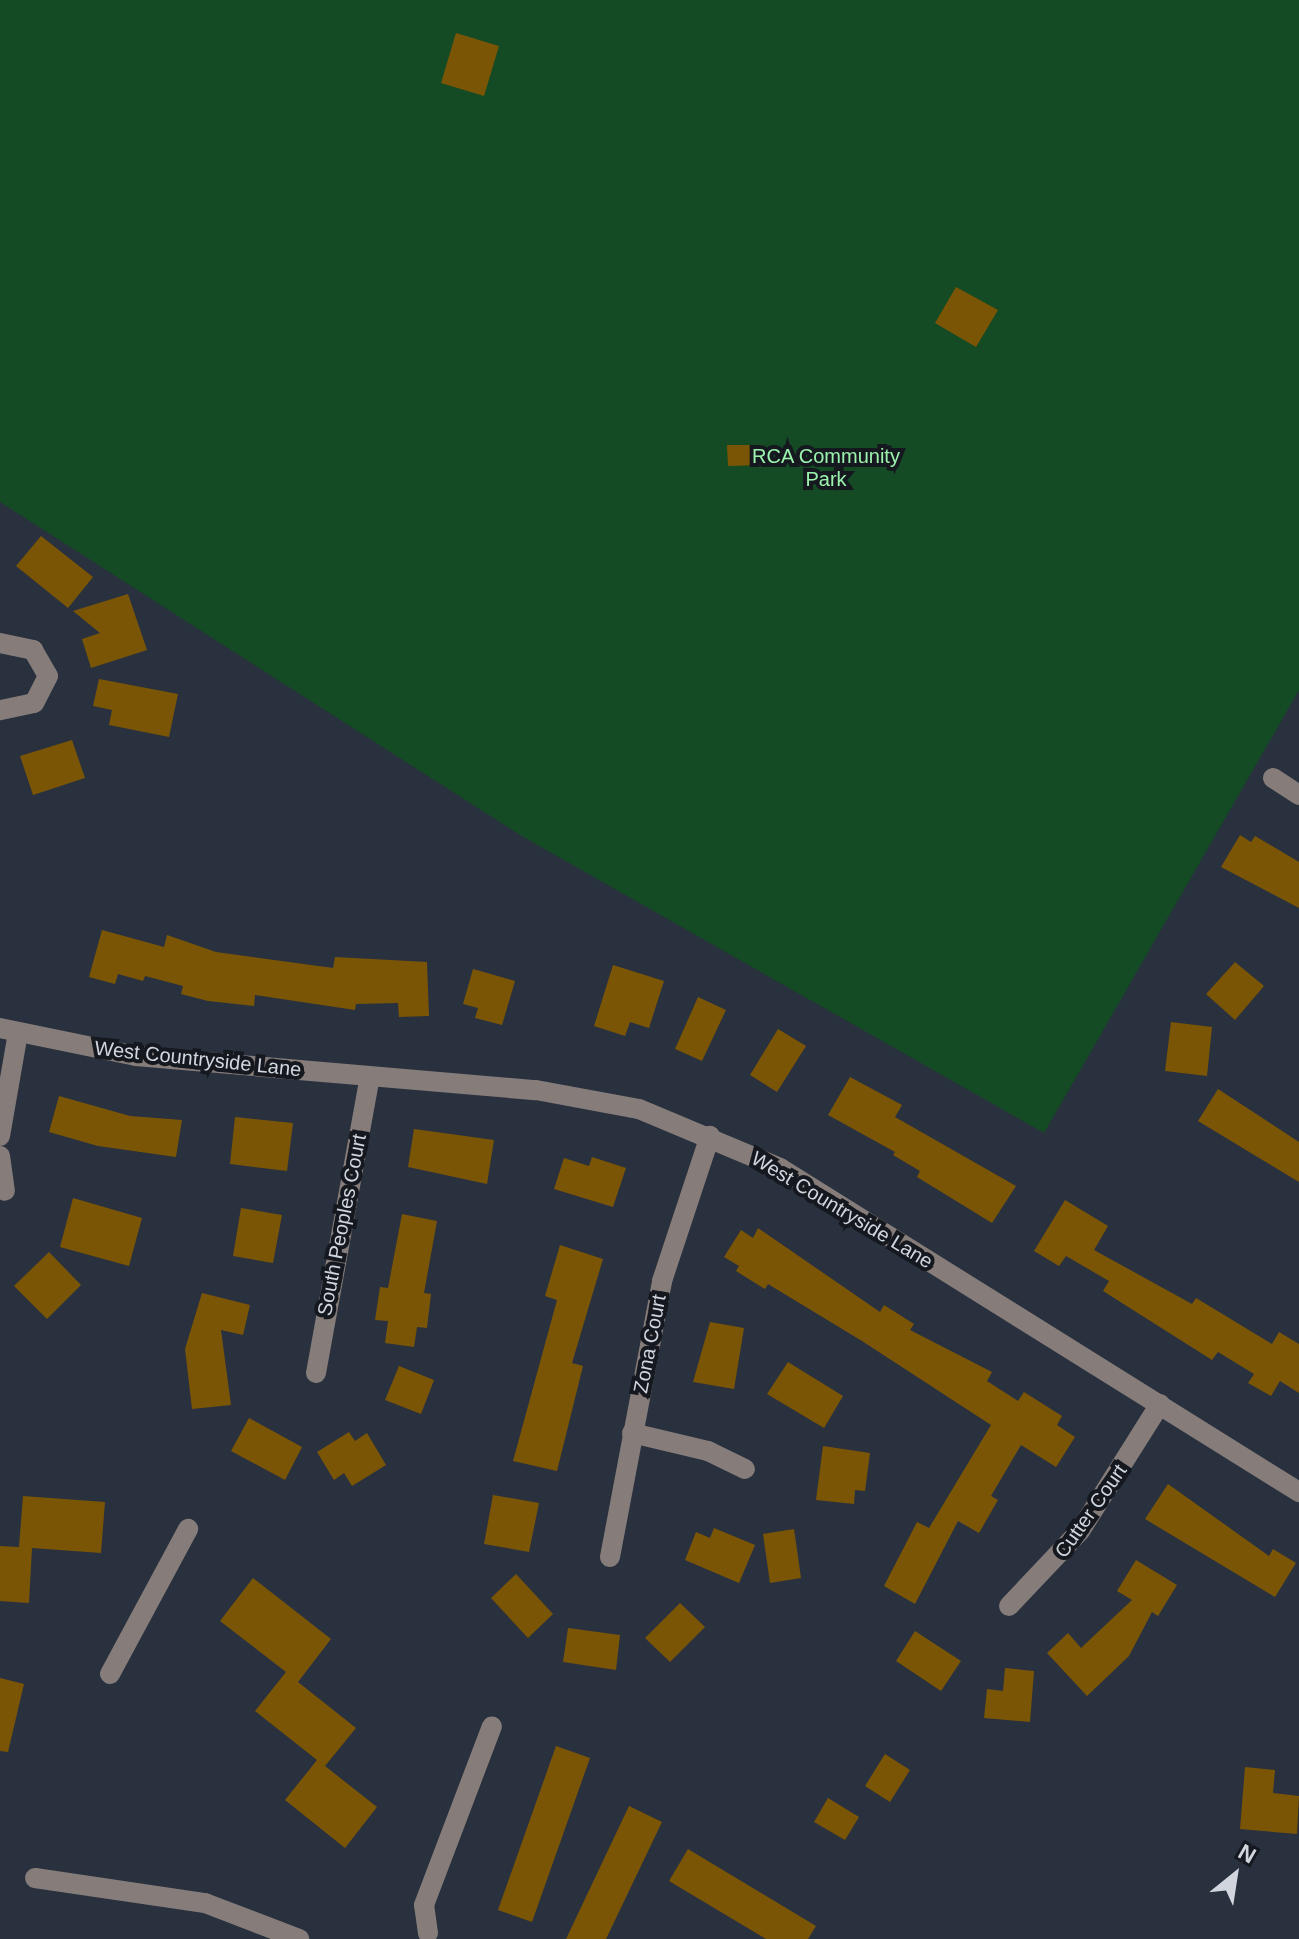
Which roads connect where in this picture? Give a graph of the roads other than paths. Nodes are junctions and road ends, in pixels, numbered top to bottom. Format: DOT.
graph roads {
  1 [pos="0,643"];
  2 [pos="0,710"];
  3 [pos="1273,778"];
  4 [pos="1299,795"];
  5 [pos="9,1030"];
  6 [pos="370,1077"];
  7 [pos="0,1136"];
  8 [pos="710,1136"];
  9 [pos="0,1156"];
  10 [pos="5,1191"];
  11 [pos="316,1373"];
  12 [pos="1160,1404"];
  13 [pos="632,1433"];
  14 [pos="745,1469"];
  15 [pos="1299,1492"];
  16 [pos="188,1529"];
  17 [pos="610,1557"];
  18 [pos="1009,1606"];
  19 [pos="110,1674"];
  20 [pos="492,1726"];
  21 [pos="35,1878"];
  22 [pos="428,1933"];
  23 [pos="299,1939"];
  1 -- 2 [label="street"];
  3 -- 4 [label="street"];
  5 -- 6 [label="street, West Countryside Lane"];
  5 -- 7 [label="street"];
  6 -- 8 [label="street, West Countryside Lane"];
  6 -- 11 [label="street, South Peoples Court"];
  8 -- 12 [label="street, West Countryside Lane"];
  8 -- 13 [label="street, Zona Court"];
  9 -- 10 [label="street"];
  12 -- 15 [label="street, West Countryside Lane"];
  12 -- 18 [label="street, Cutter Court"];
  13 -- 14 [label="street"];
  13 -- 17 [label="street, Zona Court"];
  16 -- 19 [label="street"];
  20 -- 22 [label="street"];
  21 -- 23 [label="street"];
}
